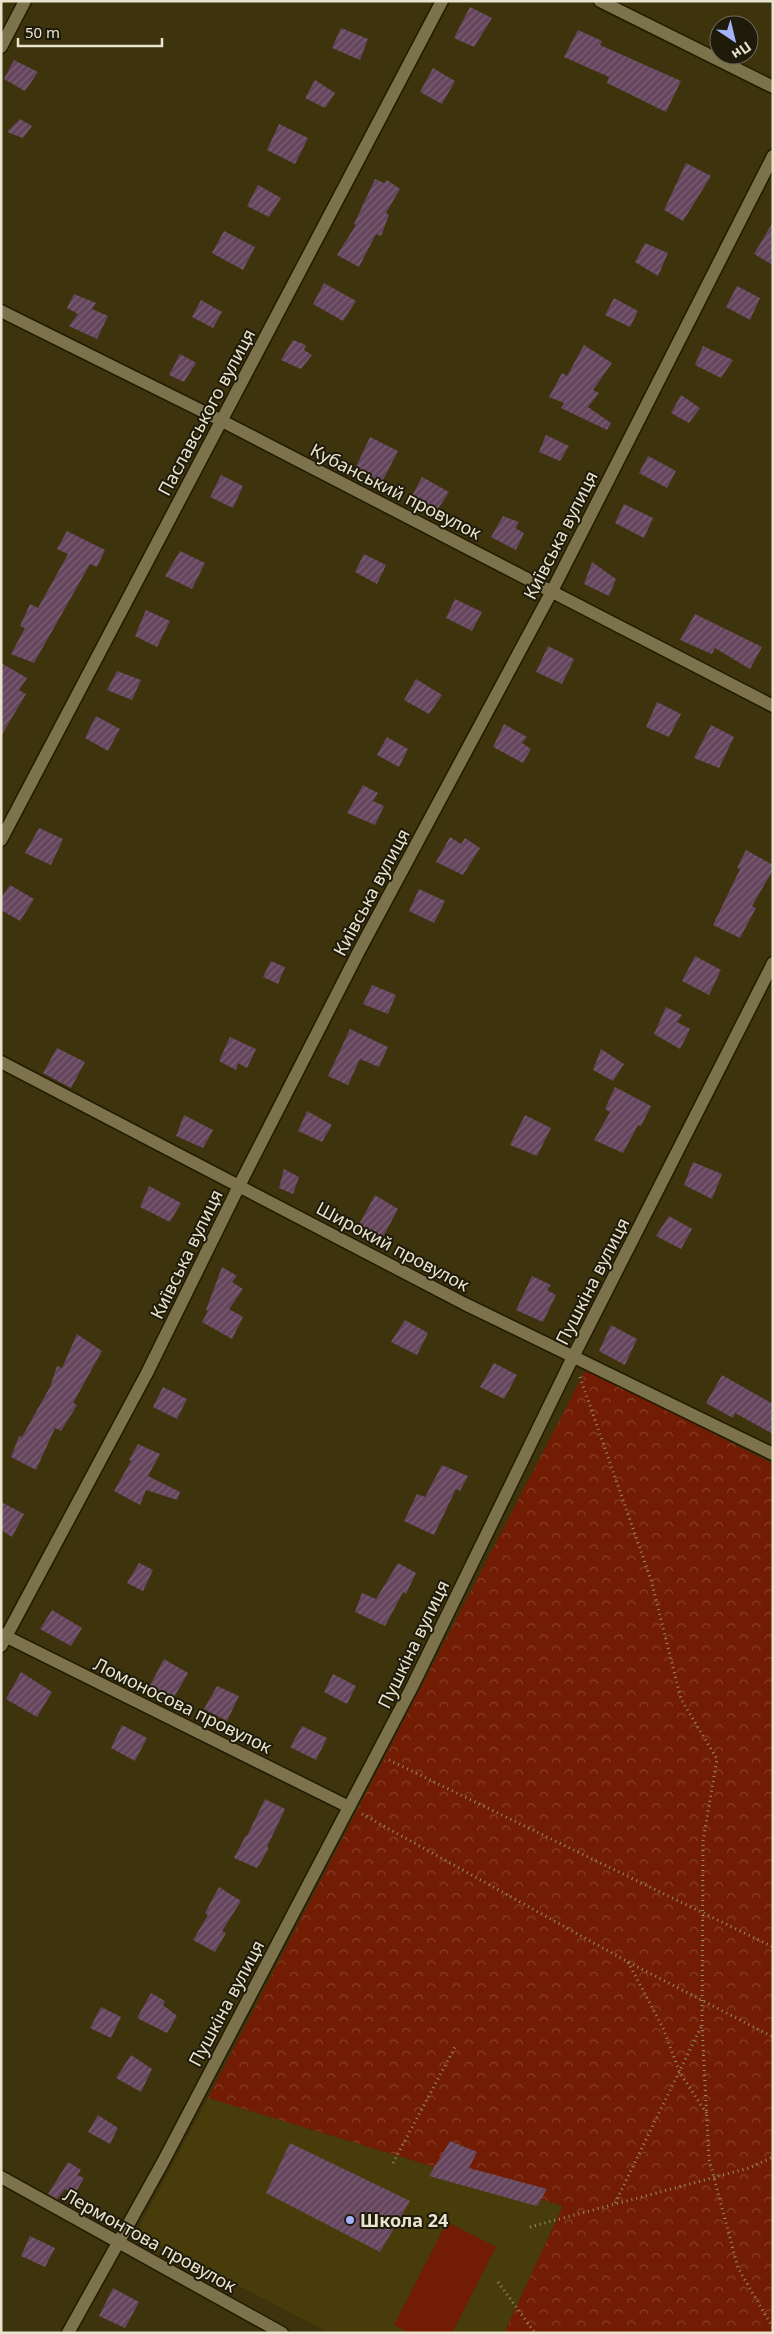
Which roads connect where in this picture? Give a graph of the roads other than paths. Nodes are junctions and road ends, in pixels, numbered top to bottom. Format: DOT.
graph roads {
  1 [pos="26,1"];
  2 [pos="442,1"];
  3 [pos="600,1"];
  4 [pos="1,47"];
  5 [pos="773,87"];
  6 [pos="773,156"];
  7 [pos="1,311"];
  8 [pos="222,420"];
  9 [pos="552,591"];
  10 [pos="773,706"];
  11 [pos="1,840"];
  12 [pos="773,963"];
  13 [pos="1,1062"];
  14 [pos="240,1184"];
  15 [pos="573,1357"];
  16 [pos="773,1454"];
  17 [pos="3,1639"];
  18 [pos="349,1807"];
  19 [pos="1,2177"];
  20 [pos="118,2242"];
  21 [pos="68,2333"];
  22 [pos="282,2333"];
  1 -- 4 [label="street"];
  2 -- 8 [label="street, Паславського вулиця"];
  3 -- 5 [label="street"];
  6 -- 9 [label="street, Київська вулиця"];
  7 -- 8 [label="street, Кубанський провулок"];
  8 -- 9 [label="street, Кубанський провулок"];
  8 -- 11 [label="street, Паславського вулиця"];
  9 -- 10 [label="street, Кубанський провулок"];
  9 -- 14 [label="street, Київська вулиця"];
  12 -- 15 [label="street, Пушкіна вулиця"];
  13 -- 14 [label="street, Широкий провулок"];
  14 -- 15 [label="street, Широкий провулок"];
  14 -- 17 [label="street, Київська вулиця"];
  15 -- 16 [label="street, Широкий провулок"];
  15 -- 18 [label="street, Пушкіна вулиця"];
  17 -- 18 [label="street, Ломоносова провулок"];
  18 -- 20 [label="street, Пушкіна вулиця"];
  19 -- 20 [label="street, Лермонтова провулок"];
  20 -- 21 [label="street, Пушкіна вулиця"];
  20 -- 22 [label="street, Лермонтова провулок"];
}
